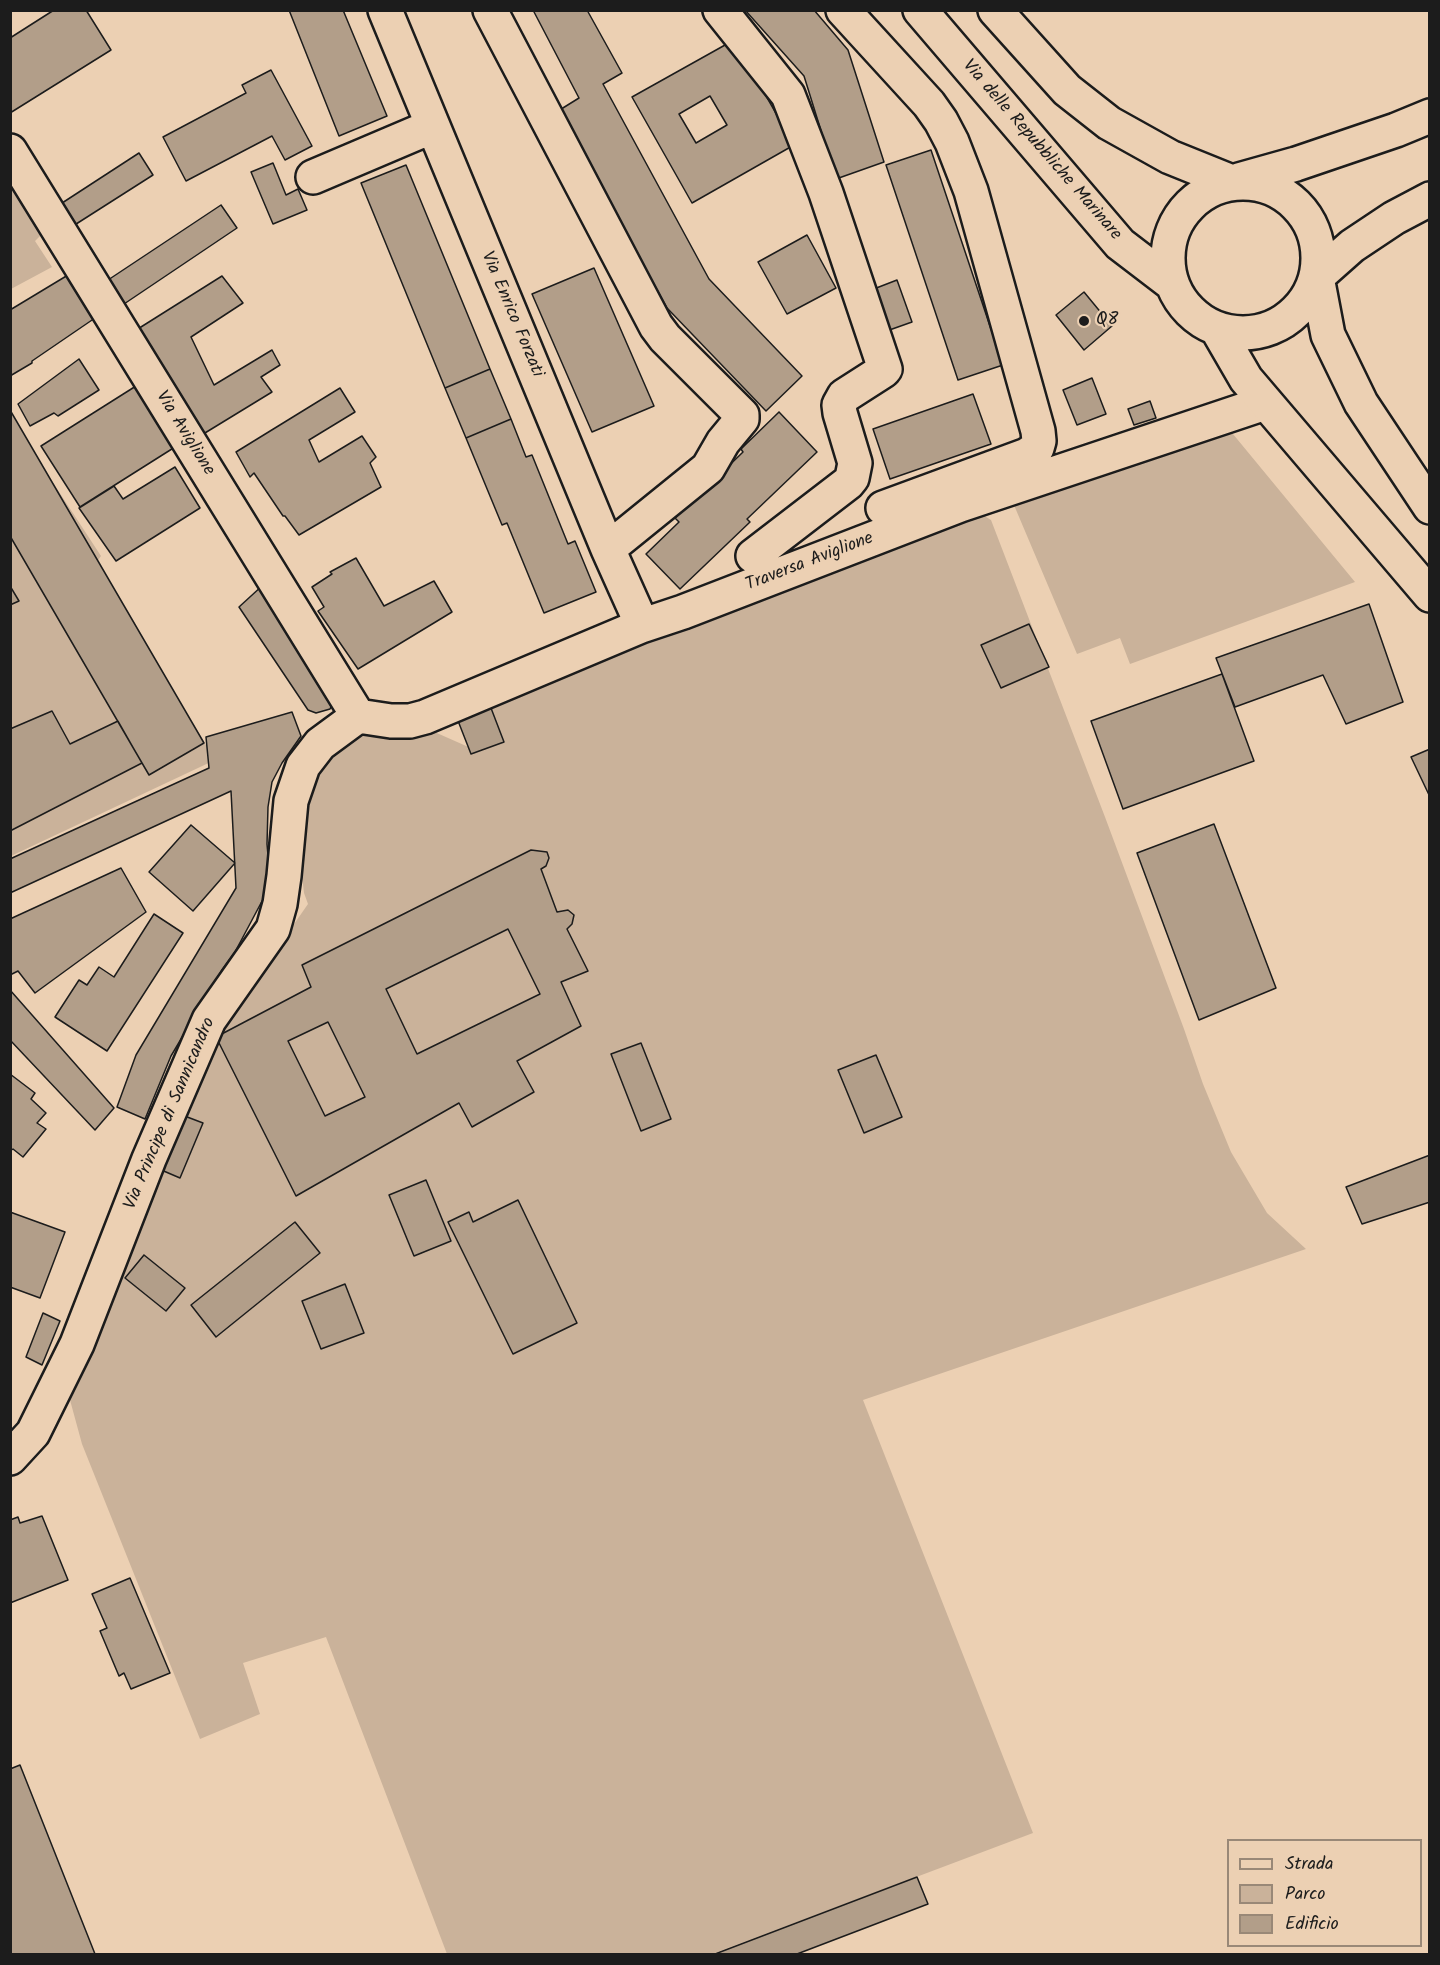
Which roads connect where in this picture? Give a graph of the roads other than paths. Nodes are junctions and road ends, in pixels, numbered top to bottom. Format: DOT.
graph roads {
  1 [pos="490,10"];
  2 [pos="720,10"];
  3 [pos="843,10"];
  4 [pos="920,10"];
  5 [pos="995,10"];
  6 [pos="395,14"];
  7 [pos="1430,116"];
  8 [pos="433,126"];
  9 [pos="10,151"];
  10 [pos="312,177"];
  11 [pos="1232,182"];
  12 [pos="1430,199"];
  13 [pos="1317,277"];
  14 [pos="1171,283"];
  15 [pos="1217,329"];
  16 [pos="1265,403"];
  17 [pos="1430,507"];
  18 [pos="883,508"];
  19 [pos="608,549"];
  20 [pos="753,556"];
  21 [pos="1430,595"];
  22 [pos="639,618"];
  23 [pos="358,716"];
  24 [pos="10,1458"];
  1 -- 19 [label="street"];
  2 -- 20 [label="street"];
  3 -- 18 [label="street"];
  4 -- 14 [label="street, Via delle Repubbliche Marinare"];
  5 -- 11 [label="street"];
  6 -- 8 [label="street, Via Enrico Forzati"];
  7 -- 11 [label="street"];
  8 -- 10 [label="street"];
  8 -- 19 [label="street, Via Enrico Forzati"];
  9 -- 23 [label="street, Via Aviglione"];
  11 -- 13 [label="street"];
  11 -- 14 [label="street"];
  12 -- 13 [label="street"];
  13 -- 15 [label="street"];
  13 -- 17 [label="street"];
  14 -- 15 [label="street"];
  15 -- 16 [label="street"];
  16 -- 21 [label="street"];
  16 -- 23 [label="street, Traversa Aviglione"];
  19 -- 22 [label="street, Via Enrico Forzati"];
  23 -- 24 [label="street, Via Principe di Sannicandro"];
}
